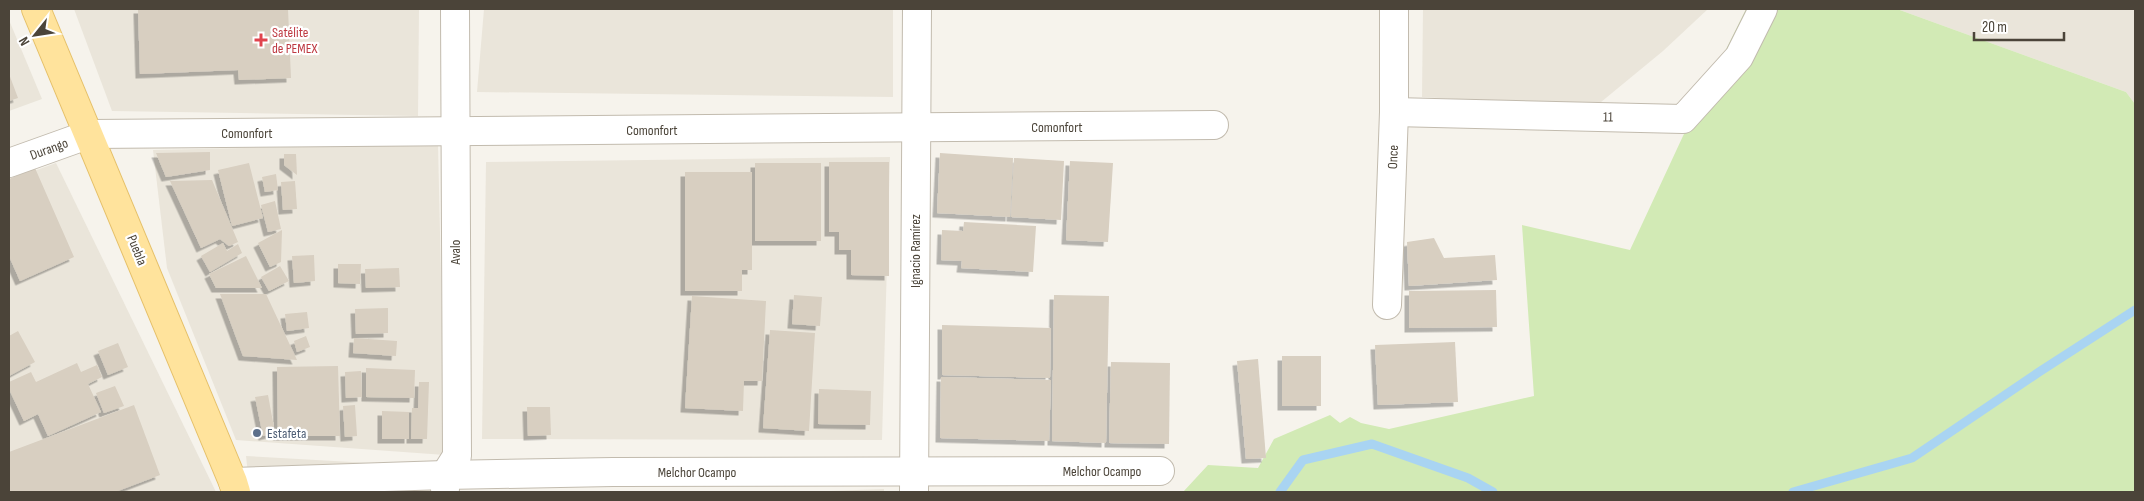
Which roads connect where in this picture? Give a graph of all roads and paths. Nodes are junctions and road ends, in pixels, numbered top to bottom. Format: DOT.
graph roads {
  1 [pos="36,9"];
  2 [pos="455,9"];
  3 [pos="917,9"];
  4 [pos="1394,9"];
  5 [pos="1763,9"];
  6 [pos="1394,112"];
  7 [pos="1214,125"];
  8 [pos="916,128"];
  9 [pos="454,131"];
  10 [pos="90,134"];
  11 [pos="9,163"];
  12 [pos="1387,305"];
  13 [pos="1160,472"];
  14 [pos="914,482"];
  15 [pos="445,484"];
  16 [pos="234,487"];
  1 -- 10 [label="main road, Puebla"];
  2 -- 9 [label="street, Avalo"];
  3 -- 8 [label="street, Ignacio Ramírez"];
  4 -- 6 [label="street, Once"];
  5 -- 6 [label="street, 11"];
  6 -- 12 [label="street, Once"];
  7 -- 8 [label="street, Comonfort"];
  8 -- 9 [label="street, Comonfort"];
  8 -- 14 [label="street, Ignacio Ramírez"];
  9 -- 10 [label="street, Comonfort"];
  9 -- 15 [label="street, Avalo"];
  10 -- 11 [label="street, Durango"];
  10 -- 16 [label="main road, Puebla"];
  13 -- 14 [label="street, Melchor Ocampo"];
  14 -- 15 [label="street, Melchor Ocampo"];
  15 -- 16 [label="street, Melchor Ocampo"];
}
